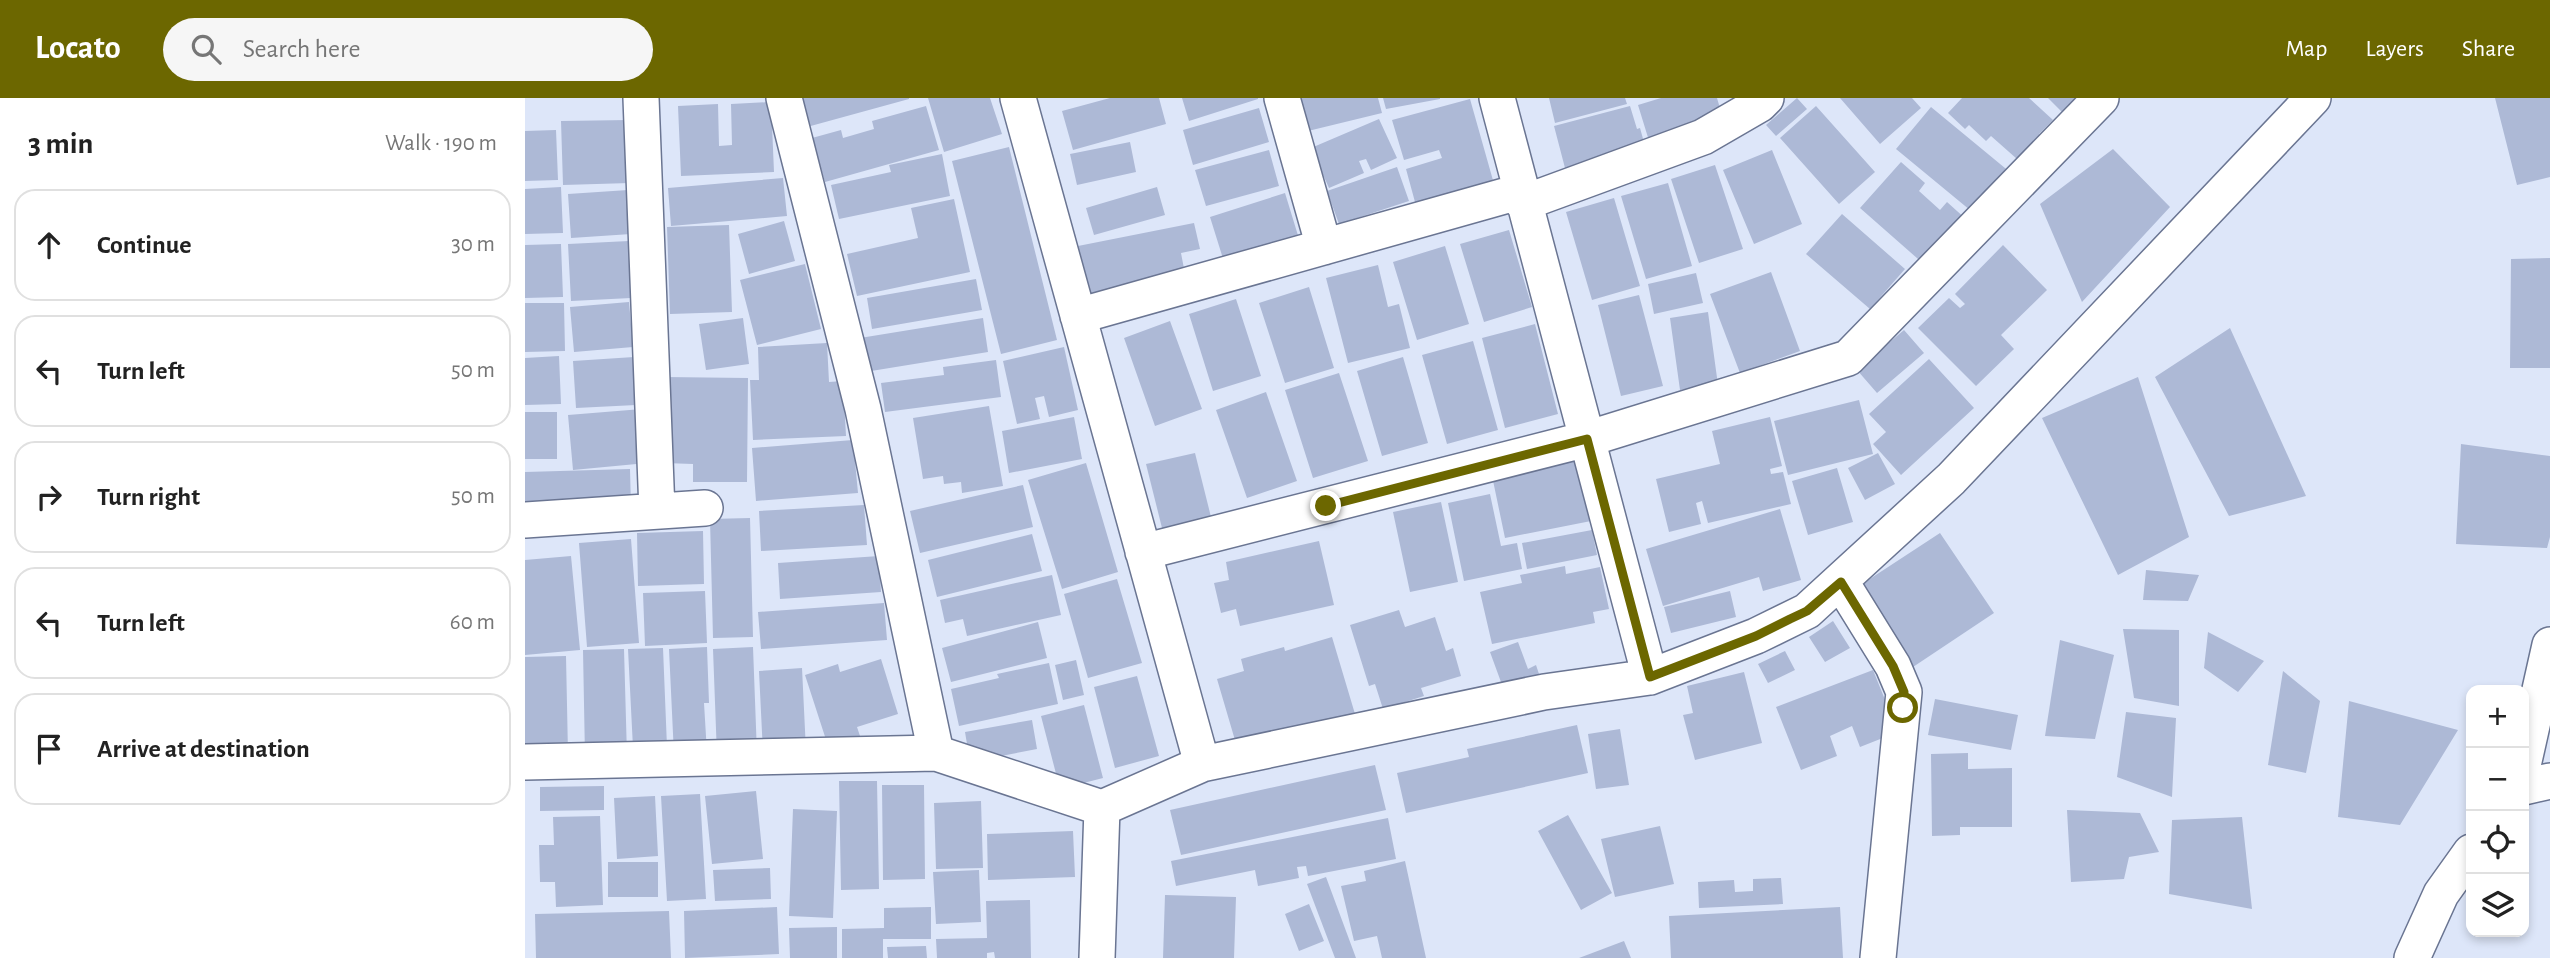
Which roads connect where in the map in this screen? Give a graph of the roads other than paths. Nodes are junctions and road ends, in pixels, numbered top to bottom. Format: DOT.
graph roads {
  1 [pos="641,98"];
  2 [pos="785,98"];
  3 [pos="1018,98"];
  4 [pos="1282,98"];
  5 [pos="1497,98"];
  6 [pos="2101,98"];
  7 [pos="2313,98"];
  8 [pos="1761,100"];
  9 [pos="1524,203"];
  10 [pos="1324,247"];
  11 [pos="1078,316"];
  12 [pos="1587,439"];
  13 [pos="705,508"];
  14 [pos="657,511"];
  15 [pos="525,520"];
  16 [pos="1143,552"];
  17 [pos="1841,582"];
  18 [pos="2550,645"];
  19 [pos="1650,677"];
  20 [pos="2527,748"];
  21 [pos="936,753"];
  22 [pos="525,762"];
  23 [pos="1202,764"];
  24 [pos="2550,781"];
  25 [pos="2529,786"];
  26 [pos="1102,808"];
  27 [pos="2466,859"];
  28 [pos="1097,958"];
  29 [pos="1878,958"];
  30 [pos="2412,958"];
  1 -- 14 [label="street"];
  2 -- 21 [label="street"];
  3 -- 11 [label="street"];
  4 -- 10 [label="street"];
  5 -- 9 [label="street"];
  6 -- 12 [label="street"];
  7 -- 17 [label="street"];
  8 -- 9 [label="street"];
  9 -- 10 [label="street"];
  9 -- 12 [label="street"];
  10 -- 11 [label="street"];
  11 -- 16 [label="street"];
  12 -- 16 [label="street"];
  12 -- 19 [label="street"];
  13 -- 14 [label="street"];
  14 -- 15 [label="street"];
  16 -- 23 [label="street"];
  17 -- 19 [label="street"];
  17 -- 29 [label="street"];
  18 -- 20 [label="street"];
  19 -- 23 [label="street"];
  21 -- 22 [label="street"];
  21 -- 26 [label="street"];
  23 -- 26 [label="street"];
  24 -- 25 [label="street"];
  26 -- 28 [label="street"];
  27 -- 30 [label="street"];
}
